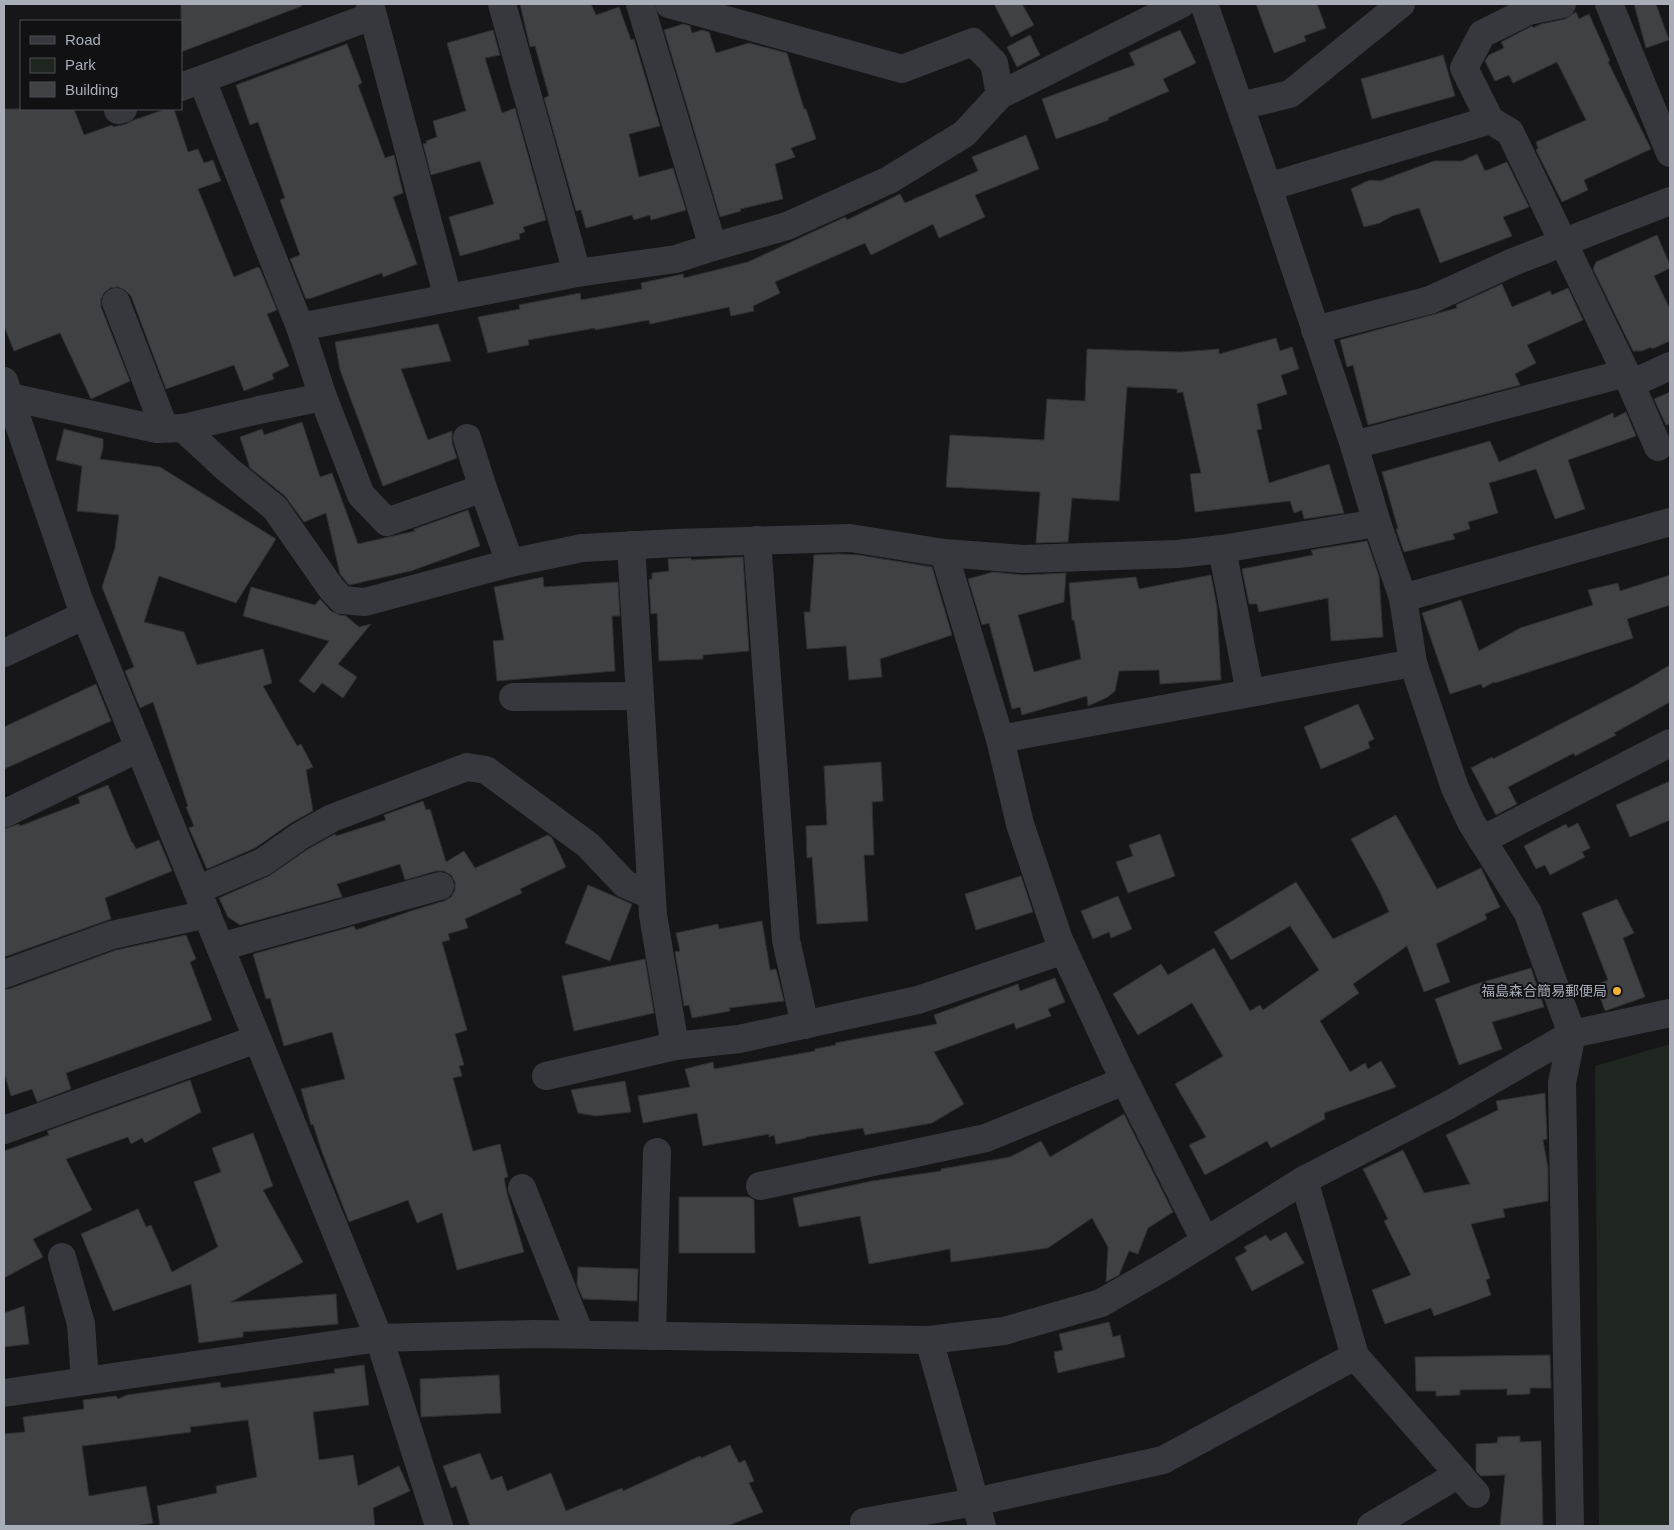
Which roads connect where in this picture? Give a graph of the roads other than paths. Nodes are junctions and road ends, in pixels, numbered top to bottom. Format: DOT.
graph roads {
  1 [pos="502,4"];
  2 [pos="640,4"];
  3 [pos="669,4"];
  4 [pos="1181,4"];
  5 [pos="1204,4"];
  6 [pos="1401,4"];
  7 [pos="1562,4"];
  8 [pos="1609,4"];
  9 [pos="371,10"];
  10 [pos="191,83"];
  11 [pos="1000,95"];
  12 [pos="1240,106"];
  13 [pos="1490,120"];
  14 [pos="1670,153"];
  15 [pos="1268,187"];
  16 [pos="1670,201"];
  17 [pos="1564,242"];
  18 [pos="713,247"];
  19 [pos="577,273"];
  20 [pos="448,298"];
  21 [pos="116,302"];
  22 [pos="300,327"];
  23 [pos="1315,330"];
  24 [pos="1670,366"];
  25 [pos="1628,378"];
  26 [pos="7,389"];
  27 [pos="323,397"];
  28 [pos="174,428"];
  29 [pos="467,438"];
  30 [pos="1354,445"];
  31 [pos="1658,447"];
  32 [pos="483,488"];
  33 [pos="1670,522"];
  34 [pos="1377,523"];
  35 [pos="757,540"];
  36 [pos="631,545"];
  37 [pos="1222,549"];
  38 [pos="944,553"];
  39 [pos="510,563"];
  40 [pos="1403,598"];
  41 [pos="85,615"];
  42 [pos="4,653"];
  43 [pos="1412,663"];
  44 [pos="1250,693"];
  45 [pos="640,696"];
  46 [pos="512,697"];
  47 [pos="1000,739"];
  48 [pos="1670,743"];
  49 [pos="139,748"];
  50 [pos="4,814"];
  51 [pos="1482,840"];
  52 [pos="440,886"];
  53 [pos="652,895"];
  54 [pos="202,902"];
  55 [pos="220,947"];
  56 [pos="1064,950"];
  57 [pos="4,974"];
  58 [pos="1670,1013"];
  59 [pos="805,1025"];
  60 [pos="1572,1034"];
  61 [pos="258,1039"];
  62 [pos="675,1046"];
  63 [pos="546,1076"];
  64 [pos="1124,1081"];
  65 [pos="4,1130"];
  66 [pos="657,1152"];
  67 [pos="1304,1180"];
  68 [pos="760,1186"];
  69 [pos="522,1188"];
  70 [pos="1205,1241"];
  71 [pos="62,1257"];
  72 [pos="580,1334"];
  73 [pos="652,1336"];
  74 [pos="379,1338"];
  75 [pos="929,1340"];
  76 [pos="1355,1356"];
  77 [pos="85,1381"];
  78 [pos="4,1393"];
  79 [pos="1459,1474"];
  80 [pos="1476,1494"];
  81 [pos="978,1514"];
  82 [pos="864,1522"];
  83 [pos="439,1526"];
  84 [pos="1371,1526"];
  85 [pos="1570,1526"];
  1 -- 19 [label="street"];
  2 -- 18 [label="street"];
  3 -- 11 [label="street"];
  4 -- 11 [label="street"];
  5 -- 12 [label="street"];
  6 -- 12 [label="street"];
  7 -- 13 [label="street"];
  8 -- 14 [label="street"];
  9 -- 10 [label="street"];
  9 -- 20 [label="street"];
  10 -- 22 [label="street"];
  11 -- 18 [label="street"];
  12 -- 15 [label="street"];
  13 -- 15 [label="street"];
  13 -- 17 [label="street"];
  15 -- 23 [label="street"];
  16 -- 17 [label="street"];
  17 -- 23 [label="street"];
  17 -- 25 [label="street"];
  18 -- 19 [label="street"];
  19 -- 20 [label="street"];
  20 -- 22 [label="street"];
  21 -- 28 [label="street"];
  22 -- 27 [label="street"];
  23 -- 30 [label="street"];
  24 -- 25 [label="street"];
  25 -- 30 [label="street"];
  25 -- 31 [label="street"];
  26 -- 28 [label="street"];
  26 -- 41 [label="street"];
  27 -- 28 [label="street"];
  27 -- 32 [label="street"];
  28 -- 39 [label="street"];
  29 -- 32 [label="street"];
  30 -- 34 [label="street"];
  32 -- 39 [label="street"];
  33 -- 40 [label="street"];
  34 -- 37 [label="street"];
  34 -- 40 [label="street"];
  35 -- 36 [label="street"];
  35 -- 38 [label="street"];
  35 -- 59 [label="street"];
  36 -- 39 [label="street"];
  36 -- 45 [label="street"];
  37 -- 38 [label="street"];
  37 -- 44 [label="street"];
  38 -- 47 [label="street"];
  40 -- 43 [label="street"];
  41 -- 42 [label="street"];
  41 -- 49 [label="street"];
  43 -- 44 [label="street"];
  43 -- 51 [label="street"];
  44 -- 47 [label="street"];
  45 -- 46 [label="street"];
  45 -- 53 [label="street"];
  47 -- 56 [label="street"];
  48 -- 51 [label="street"];
  49 -- 50 [label="street"];
  49 -- 54 [label="street"];
  51 -- 60 [label="street"];
  52 -- 55 [label="street"];
  53 -- 54 [label="street"];
  53 -- 62 [label="street"];
  54 -- 55 [label="street"];
  54 -- 57 [label="street"];
  55 -- 61 [label="street"];
  56 -- 59 [label="street"];
  56 -- 64 [label="street"];
  58 -- 60 [label="street"];
  59 -- 62 [label="street"];
  60 -- 67 [label="street"];
  60 -- 85 [label="street"];
  61 -- 65 [label="street"];
  61 -- 74 [label="street"];
  62 -- 63 [label="street"];
  64 -- 68 [label="street"];
  64 -- 70 [label="street"];
  66 -- 73 [label="street"];
  67 -- 70 [label="street"];
  67 -- 76 [label="street"];
  69 -- 72 [label="street"];
  70 -- 75 [label="street"];
  71 -- 77 [label="street"];
  72 -- 73 [label="street"];
  72 -- 74 [label="street"];
  73 -- 75 [label="street"];
  74 -- 77 [label="street"];
  74 -- 83 [label="street"];
  75 -- 81 [label="street"];
  76 -- 79 [label="street"];
  76 -- 81 [label="street"];
  77 -- 78 [label="street"];
  79 -- 80 [label="street"];
  79 -- 84 [label="street"];
  81 -- 82 [label="street"];
}
